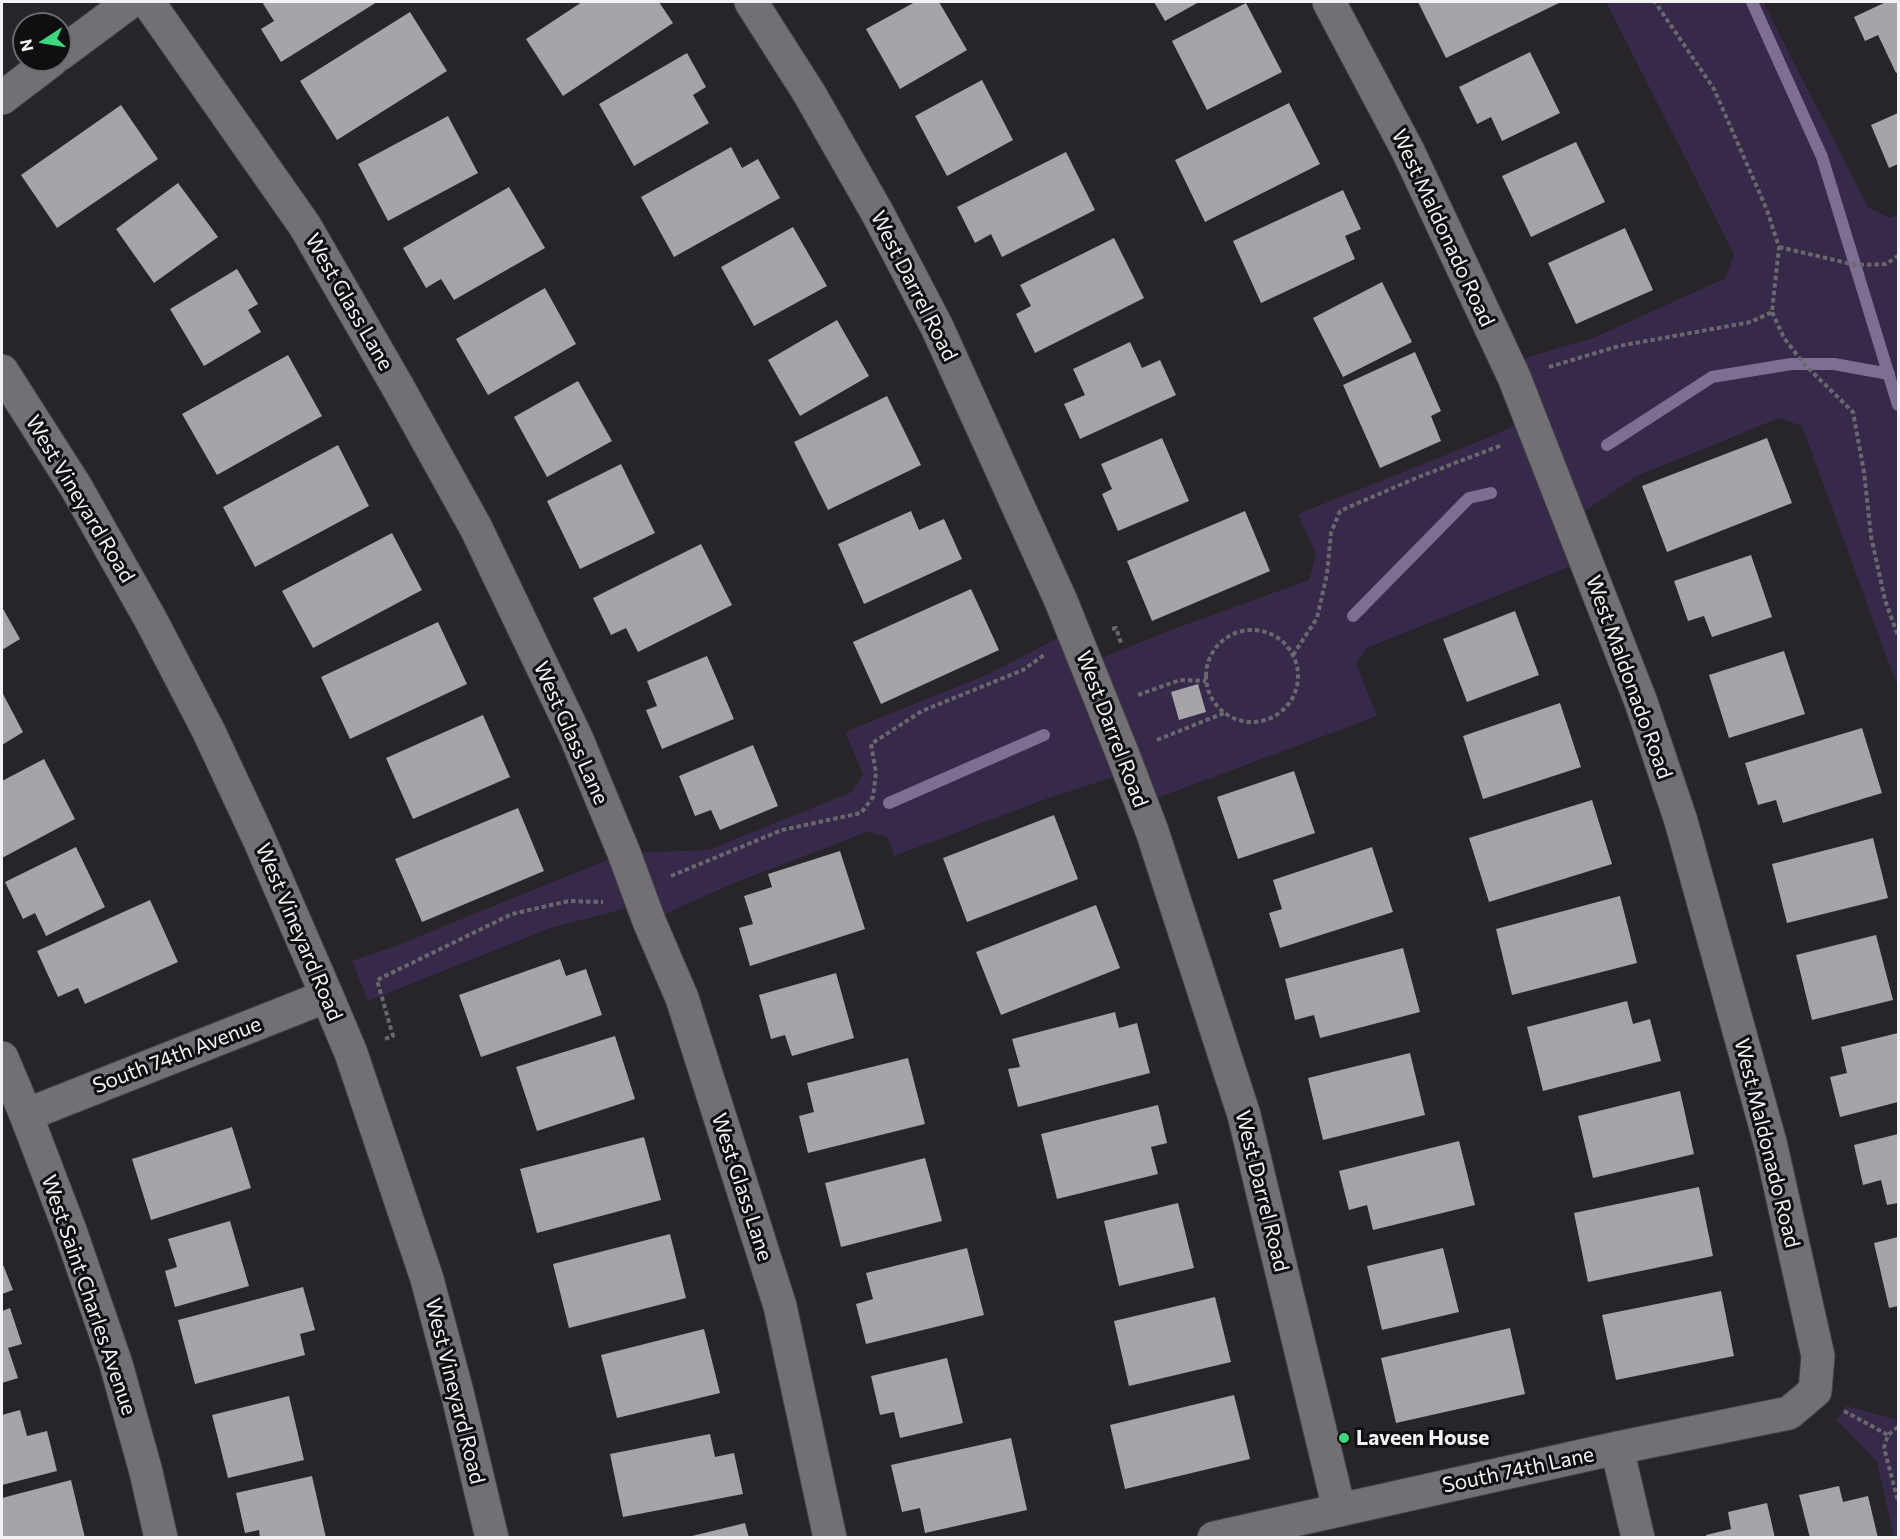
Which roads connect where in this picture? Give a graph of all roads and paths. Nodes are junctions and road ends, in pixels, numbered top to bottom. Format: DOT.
graph roads {
  1 [pos="130,2"];
  2 [pos="148,2"];
  3 [pos="751,2"];
  4 [pos="1329,2"];
  5 [pos="1655,2"];
  6 [pos="72,45"];
  7 [pos="36,72"];
  8 [pos="2,98"];
  9 [pos="1779,247"];
  10 [pos="1899,256"];
  11 [pos="1772,312"];
  12 [pos="2,370"];
  13 [pos="1514,377"];
  14 [pos="1498,435"];
  15 [pos="1899,636"];
  16 [pos="1076,639"];
  17 [pos="1123,650"];
  18 [pos="1293,655"];
  19 [pos="1206,681"];
  20 [pos="1138,695"];
  21 [pos="1224,713"];
  22 [pos="1123,755"];
  23 [pos="639,893"];
  24 [pos="327,996"];
  25 [pos="351,1053"];
  26 [pos="2,1058"];
  27 [pos="26,1114"];
  28 [pos="1815,1390"];
  29 [pos="1899,1427"];
  30 [pos="1888,1435"];
  31 [pos="1617,1448"];
  32 [pos="1899,1501"];
  33 [pos="1339,1509"];
  34 [pos="161,1538"];
  35 [pos="492,1538"];
  36 [pos="830,1538"];
  37 [pos="1214,1538"];
  38 [pos="1638,1538"];
  1 -- 6 [label="street"];
  2 -- 23 [label="street, West Glass Lane"];
  3 -- 16 [label="street, West Darrel Road"];
  4 -- 13 [label="street, West Maldonado Road"];
  5 -- 9 [label="path"];
  7 -- 8 [label="street"];
  9 -- 10 [label="path"];
  9 -- 11 [label="path"];
  11 -- 13 [label="path"];
  11 -- 15 [label="path"];
  12 -- 24 [label="street, West Vineyard Road"];
  13 -- 28 [label="street, West Maldonado Road"];
  14 -- 18 [label="path"];
  16 -- 17 [label="path"];
  16 -- 22 [label="street, West Darrel Road"];
  16 -- 23 [label="path"];
  18 -- 19 [label="path"];
  18 -- 21 [label="path"];
  19 -- 20 [label="path"];
  19 -- 21 [label="path"];
  21 -- 22 [label="path"];
  22 -- 33 [label="street, West Darrel Road"];
  23 -- 25 [label="path"];
  23 -- 36 [label="street, West Glass Lane"];
  24 -- 25 [label="street, West Vineyard Road"];
  24 -- 27 [label="street, South 74th Avenue"];
  25 -- 35 [label="street, West Vineyard Road"];
  26 -- 27 [label="street, West Saint Charles Avenue"];
  27 -- 34 [label="street, West Saint Charles Avenue"];
  28 -- 30 [label="path"];
  28 -- 31 [label="street, South 74th Lane"];
  29 -- 30 [label="path"];
  30 -- 32 [label="path"];
  31 -- 33 [label="street, South 74th Lane"];
  31 -- 38 [label="street"];
  33 -- 37 [label="street, South 74th Lane"];
}
